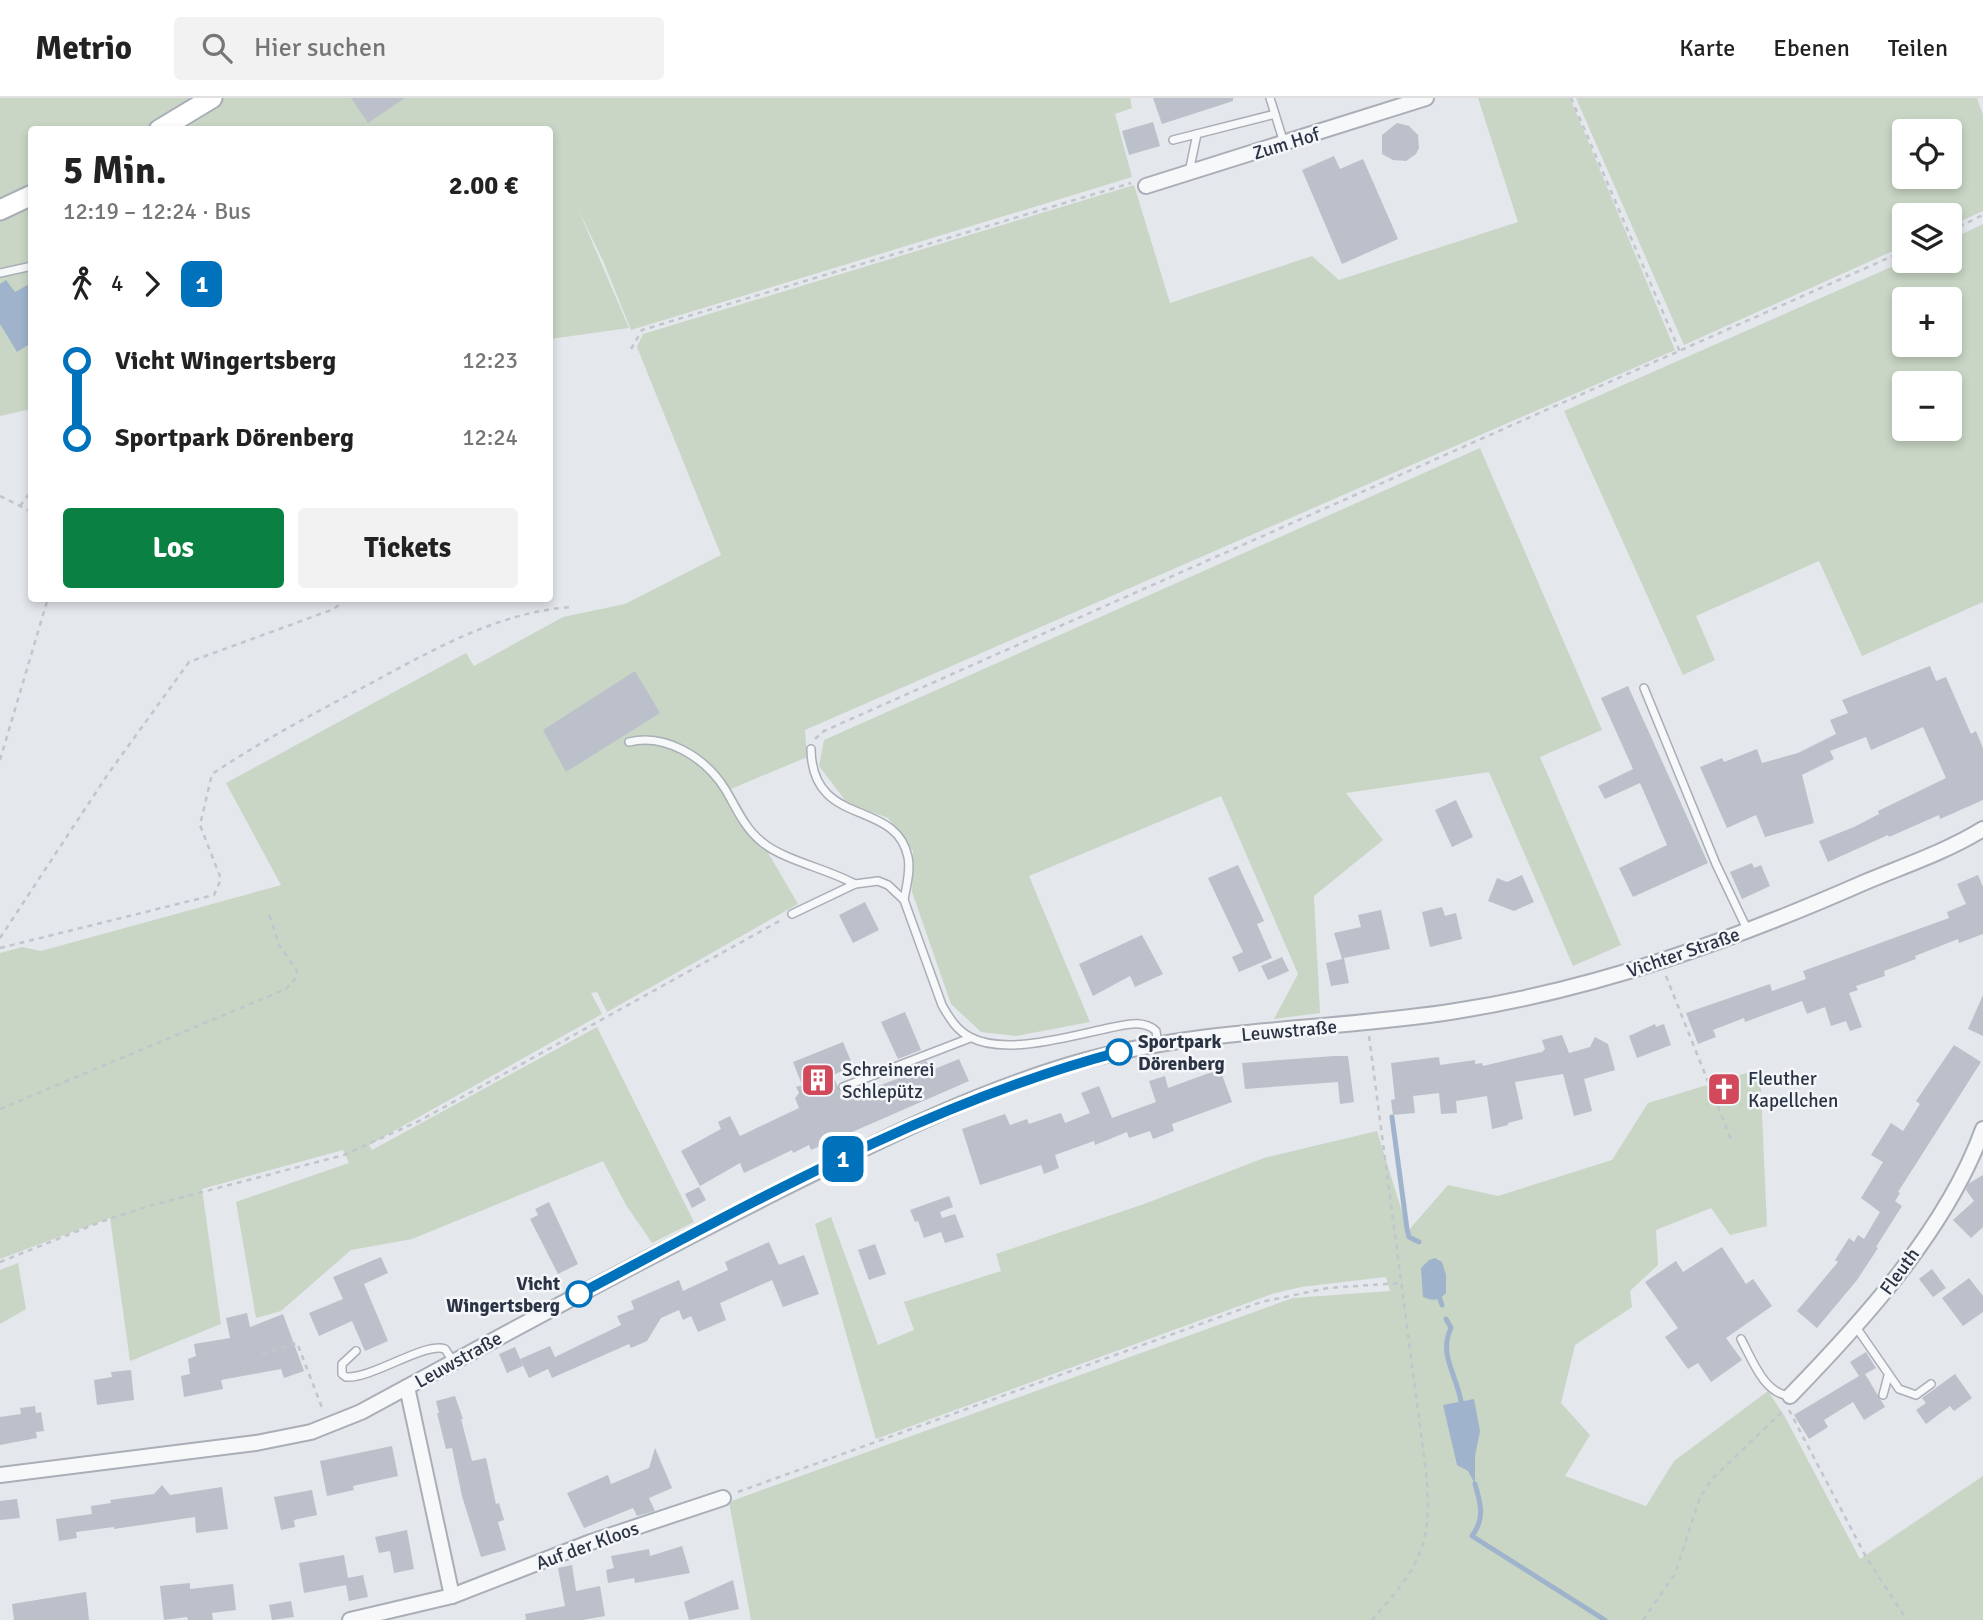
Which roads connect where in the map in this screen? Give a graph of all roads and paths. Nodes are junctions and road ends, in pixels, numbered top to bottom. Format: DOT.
graph roads {
  1 [pos="212,98"];
  2 [pos="1270,98"];
  3 [pos="1426,98"];
  4 [pos="1571,98"];
  5 [pos="1275,114"];
  6 [pos="166,126"];
  7 [pos="1197,134"];
  8 [pos="1173,140"];
  9 [pos="1284,144"];
  10 [pos="1189,173"];
  11 [pos="1146,186"];
  12 [pos="28,197"];
  13 [pos="0,210"];
  14 [pos="1983,215"];
  15 [pos="1962,225"];
  16 [pos="1892,256"];
  17 [pos="28,267"];
  18 [pos="0,273"];
  19 [pos="631,349"];
  20 [pos="1680,352"];
  21 [pos="28,495"];
  22 [pos="0,496"];
  23 [pos="20,506"];
  24 [pos="28,510"];
  25 [pos="47,602"];
  26 [pos="342,602"];
  27 [pos="572,607"];
  28 [pos="1644,688"];
  29 [pos="629,742"];
  30 [pos="811,749"];
  31 [pos="0,760"];
  32 [pos="1983,830"];
  33 [pos="855,884"];
  34 [pos="904,900"];
  35 [pos="268,911"];
  36 [pos="793,914"];
  37 [pos="1747,929"];
  38 [pos="0,938"];
  39 [pos="0,948"];
  40 [pos="1660,960"];
  41 [pos="1368,1023"];
  42 [pos="970,1038"];
  43 [pos="1158,1044"];
  44 [pos="843,1087"];
  45 [pos="0,1109"];
  46 [pos="1982,1136"];
  47 [pos="1731,1142"];
  48 [pos="0,1262"];
  49 [pos="1400,1283"];
  50 [pos="1856,1327"];
  51 [pos="1741,1339"];
  52 [pos="356,1350"];
  53 [pos="262,1354"];
  54 [pos="453,1361"];
  55 [pos="1888,1376"];
  56 [pos="1931,1384"];
  57 [pos="407,1387"];
  58 [pos="1883,1395"];
  59 [pos="1790,1396"];
  60 [pos="321,1405"];
  61 [pos="0,1475"];
  62 [pos="723,1498"];
  63 [pos="452,1597"];
  64 [pos="351,1620"];
  65 [pos="1373,1620"];
  66 [pos="1643,1620"];
  67 [pos="1908,1620"];
  1 -- 6 [label="main road"];
  2 -- 5 [label="lane"];
  3 -- 9 [label="street, Zum Hof"];
  4 -- 20 [label="path"];
  5 -- 7 [label="lane"];
  5 -- 9 [label="lane"];
  7 -- 8 [label="lane"];
  7 -- 10 [label="lane"];
  9 -- 10 [label="street, Zum Hof"];
  10 -- 11 [label="street, Zum Hof"];
  11 -- 19 [label="path"];
  12 -- 13 [label="main road"];
  14 -- 15 [label="path"];
  16 -- 20 [label="path"];
  17 -- 18 [label="lane"];
  20 -- 30 [label="path"];
  21 -- 23 [label="path"];
  22 -- 23 [label="path"];
  23 -- 24 [label="path"];
  25 -- 31 [label="path"];
  26 -- 38 [label="path"];
  27 -- 39 [label="path"];
  28 -- 37 [label="lane"];
  29 -- 33 [label="lane"];
  30 -- 34 [label="lane"];
  32 -- 37 [label="street, Vichter Straße"];
  33 -- 34 [label="lane"];
  33 -- 36 [label="lane"];
  34 -- 42 [label="lane"];
  35 -- 45 [label="path"];
  36 -- 48 [label="path"];
  37 -- 40 [label="street, Vichter Straße"];
  40 -- 41 [label="street, Vichter Straße"];
  40 -- 47 [label="path"];
  41 -- 43 [label="street, Leuwstraße"];
  41 -- 49 [label="path"];
  42 -- 43 [label="lane"];
  42 -- 44 [label="lane"];
  43 -- 54 [label="street, Leuwstraße"];
  46 -- 50 [label="street, Fleuth"];
  49 -- 62 [label="path"];
  49 -- 65 [label="path"];
  50 -- 55 [label="lane"];
  50 -- 59 [label="street, Fleuth"];
  51 -- 59 [label="lane"];
  52 -- 54 [label="lane"];
  53 -- 60 [label="path"];
  54 -- 57 [label="street, Leuwstraße"];
  55 -- 56 [label="lane"];
  55 -- 58 [label="lane"];
  57 -- 61 [label="street, Leuwstraße"];
  57 -- 63 [label="street"];
  62 -- 63 [label="street, Auf der Kloos"];
  63 -- 64 [label="street, Auf der Kloos"];
  66 -- 67 [label="path"];
}
